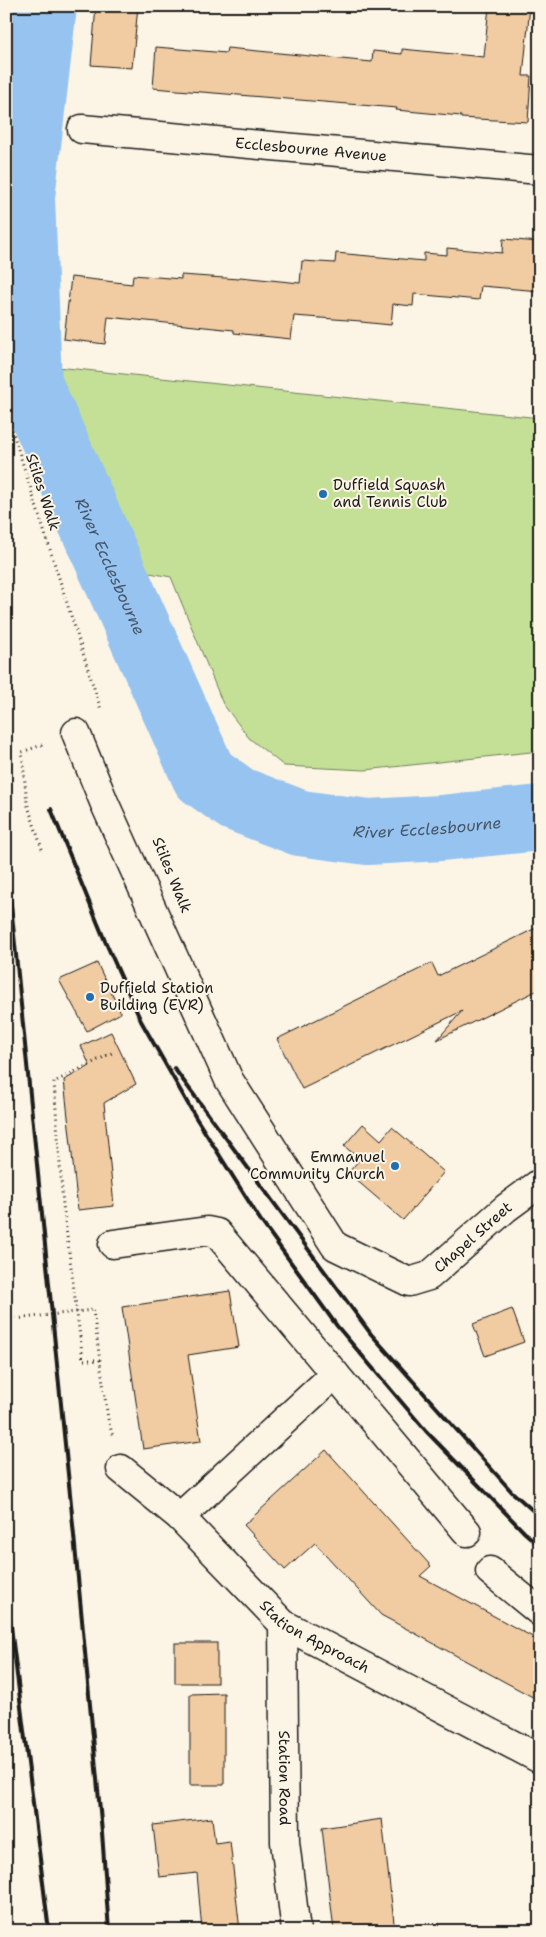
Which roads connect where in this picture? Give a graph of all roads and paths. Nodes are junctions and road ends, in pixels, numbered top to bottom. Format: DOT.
graph roads {
  1 [pos="82,129"];
  2 [pos="540,170"];
  3 [pos="6,411"];
  4 [pos="104,719"];
  5 [pos="76,733"];
  6 [pos="42,849"];
  7 [pos="114,1052"];
  8 [pos="540,1183"];
  9 [pos="112,1244"];
  10 [pos="6,1320"];
  11 [pos="100,1360"];
  12 [pos="335,1374"];
  13 [pos="120,1469"];
  14 [pos="180,1517"];
  15 [pos="467,1532"];
  16 [pos="490,1571"];
  17 [pos="540,1612"];
  18 [pos="283,1624"];
  19 [pos="539,1758"];
  20 [pos="296,1931"];
  1 -- 2 [label="street, Ecclesbourne Avenue"];
  3 -- 4 [label="path, Stiles Walk"];
  5 -- 6 [label="path"];
  5 -- 8 [label="street, Chapel Street"];
  7 -- 11 [label="path"];
  9 -- 12 [label="street"];
  10 -- 11 [label="path, bridge"];
  11 -- 13 [label="path"];
  12 -- 14 [label="street"];
  12 -- 15 [label="street"];
  13 -- 14 [label="street, Station Approach"];
  14 -- 18 [label="street, Station Approach"];
  16 -- 17 [label="street"];
  18 -- 19 [label="street, Station Approach"];
  18 -- 20 [label="street, Station Road"];
}
